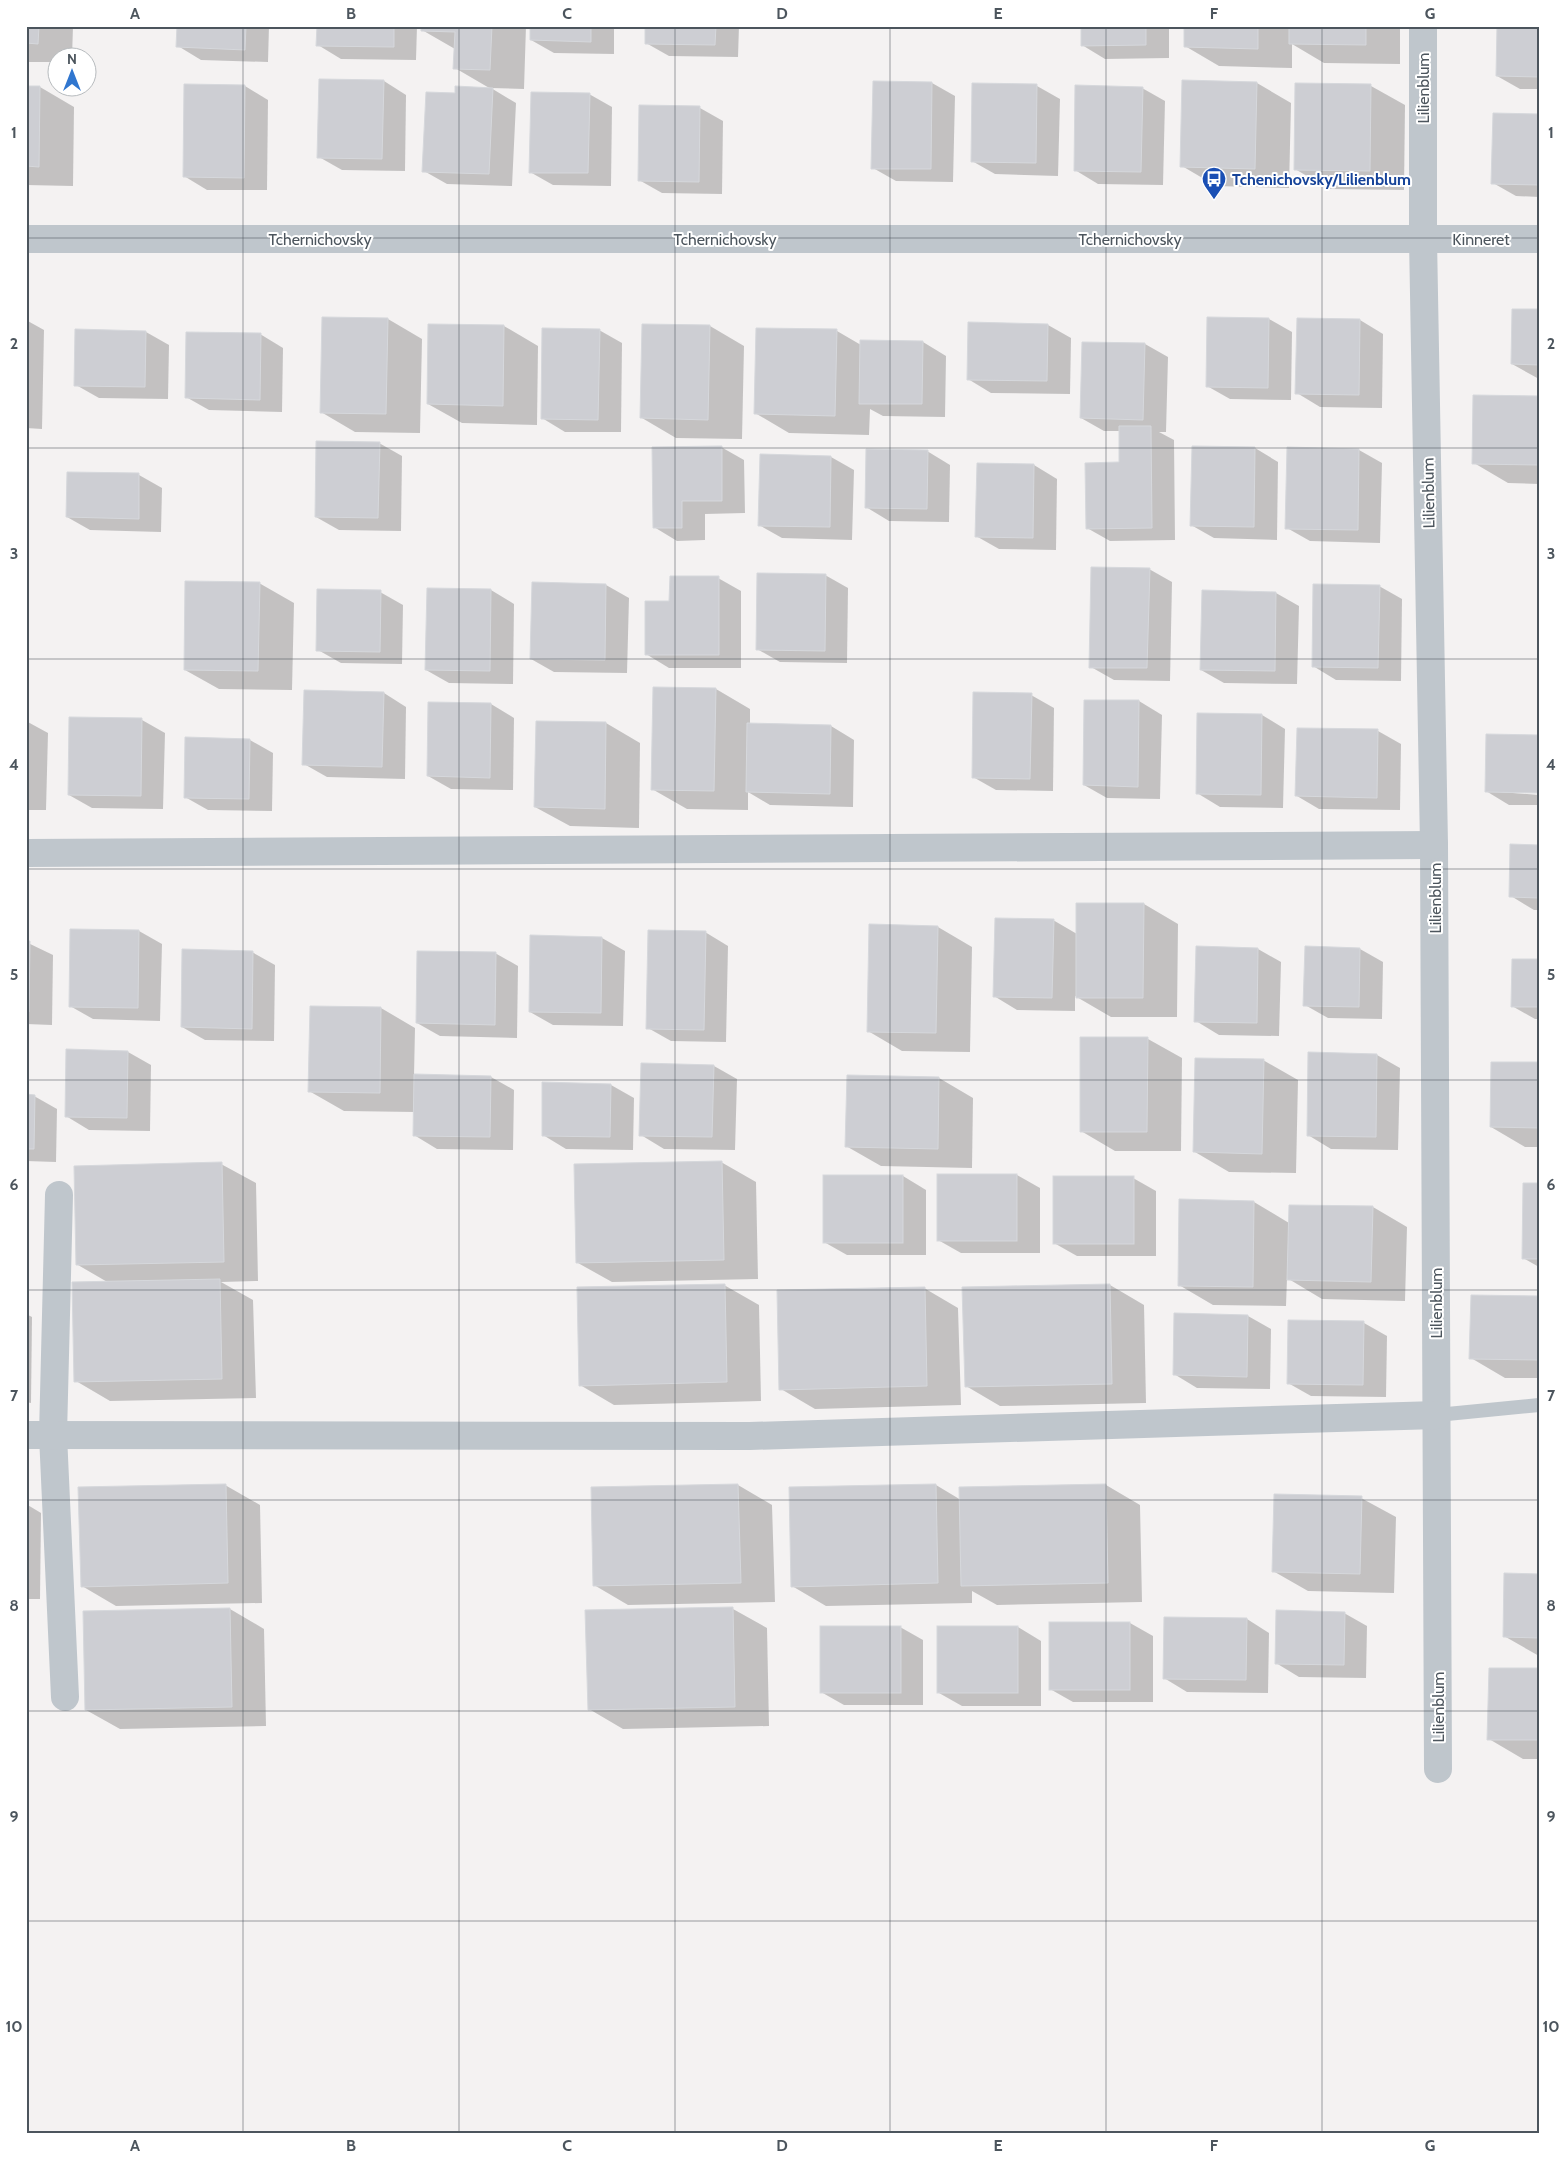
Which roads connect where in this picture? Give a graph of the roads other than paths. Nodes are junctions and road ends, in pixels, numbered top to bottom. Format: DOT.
graph roads {
  1 [pos="1423,26"];
  2 [pos="26,239"];
  3 [pos="1424,239"];
  4 [pos="1539,239"];
  5 [pos="1434,845"];
  6 [pos="26,853"];
  7 [pos="60,1194"];
  8 [pos="1539,1405"];
  9 [pos="1437,1415"];
  10 [pos="26,1435"];
  11 [pos="53,1435"];
  12 [pos="65,1698"];
  13 [pos="1438,1769"];
  1 -- 3 [label="street, Lilienblum"];
  2 -- 3 [label="street, Tchernichovsky"];
  3 -- 4 [label="street, Kinneret"];
  3 -- 5 [label="street, Lilienblum"];
  5 -- 6 [label="street"];
  5 -- 9 [label="street, Lilienblum"];
  7 -- 11 [label="street"];
  8 -- 9 [label="lane"];
  9 -- 11 [label="street"];
  9 -- 13 [label="street, Lilienblum"];
  10 -- 11 [label="street"];
  11 -- 12 [label="street"];
}
